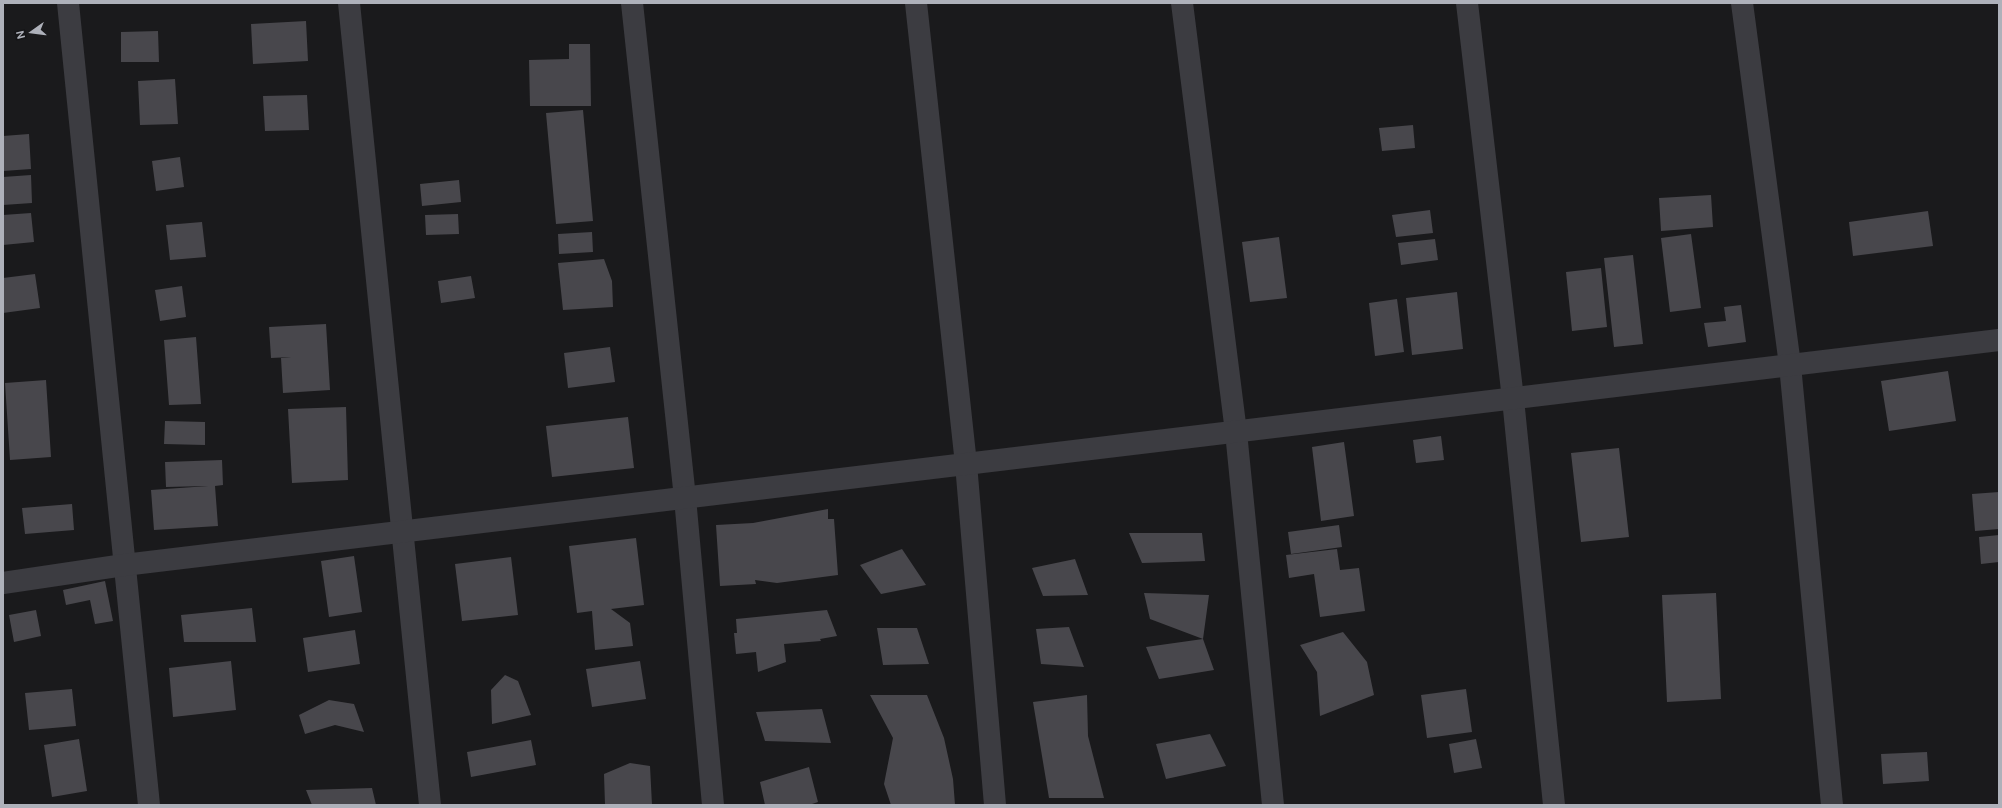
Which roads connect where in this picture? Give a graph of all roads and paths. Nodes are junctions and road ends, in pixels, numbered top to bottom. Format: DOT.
graph roads {
  1 [pos="68,3"];
  2 [pos="349,3"];
  3 [pos="632,3"];
  4 [pos="916,3"];
  5 [pos="1182,3"];
  6 [pos="1467,3"];
  7 [pos="1742,3"];
  8 [pos="1999,340"];
  9 [pos="1790,365"];
  10 [pos="1513,399"];
  11 [pos="1236,432"];
  12 [pos="966,464"];
  13 [pos="685,498"];
  14 [pos="403,532"];
  15 [pos="124,565"];
  16 [pos="3,583"];
  17 [pos="150,805"];
  18 [pos="430,805"];
  19 [pos="713,805"];
  20 [pos="995,805"];
  21 [pos="1273,805"];
  22 [pos="1554,805"];
  23 [pos="1832,805"];
  1 -- 15 [label="street"];
  2 -- 14 [label="street"];
  3 -- 13 [label="street"];
  4 -- 12 [label="street"];
  5 -- 11 [label="street"];
  6 -- 10 [label="street"];
  7 -- 9 [label="street"];
  8 -- 9 [label="street"];
  9 -- 10 [label="street"];
  9 -- 23 [label="street"];
  10 -- 11 [label="street"];
  10 -- 22 [label="street"];
  11 -- 12 [label="street"];
  11 -- 21 [label="street"];
  12 -- 13 [label="street"];
  12 -- 20 [label="street"];
  13 -- 14 [label="street"];
  13 -- 19 [label="street"];
  14 -- 15 [label="street"];
  14 -- 18 [label="street"];
  15 -- 16 [label="street"];
  15 -- 17 [label="street"];
}
